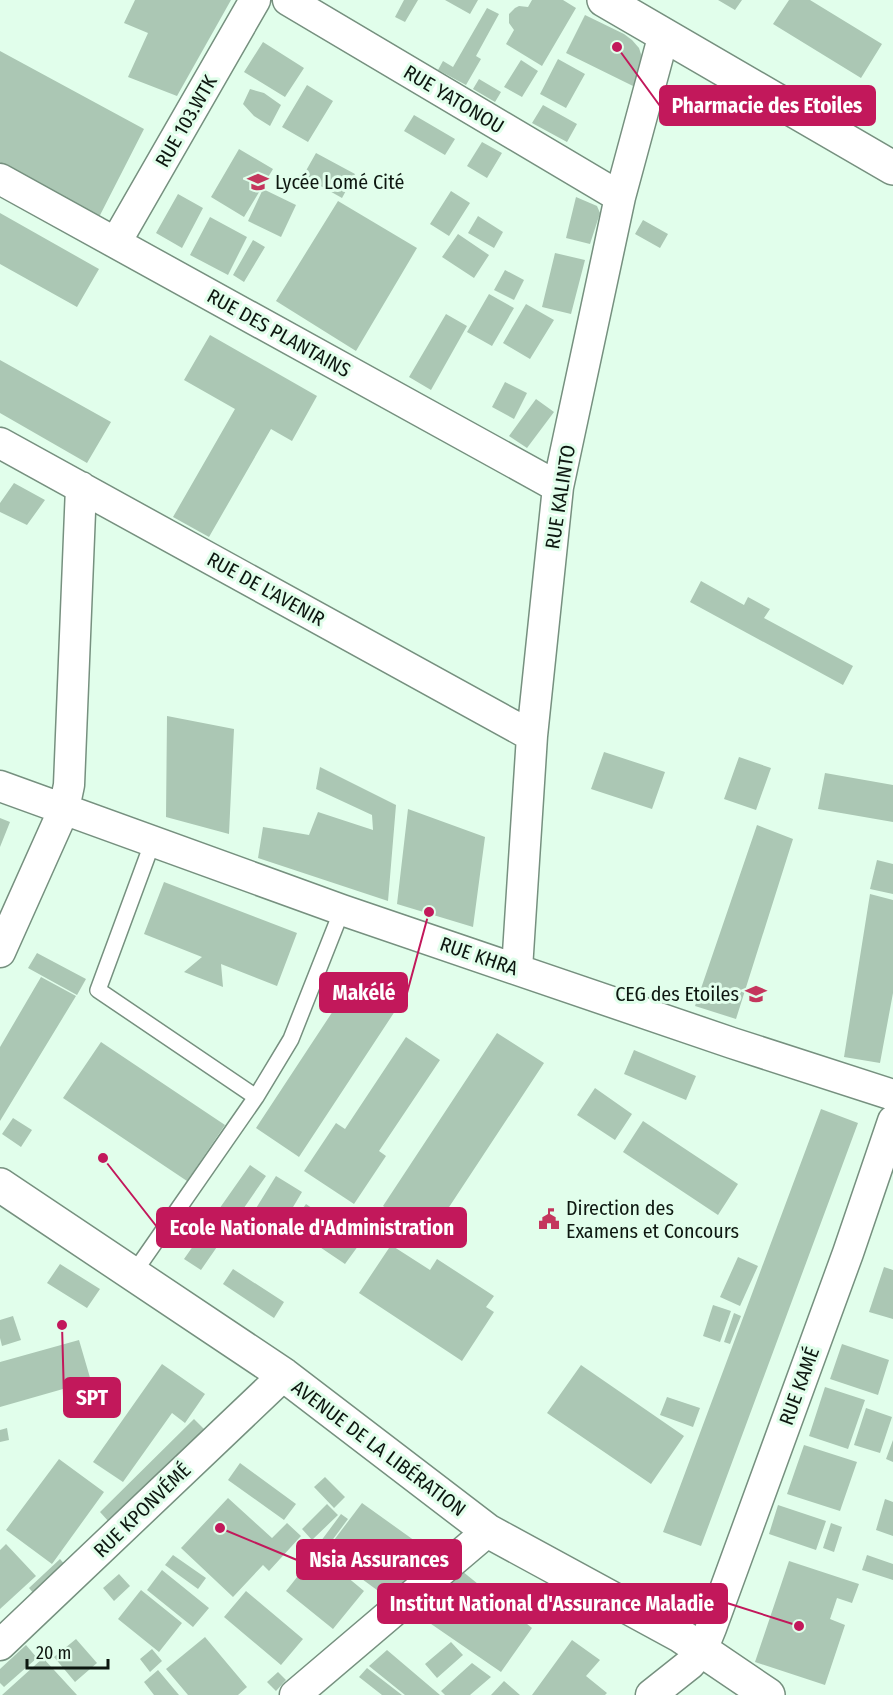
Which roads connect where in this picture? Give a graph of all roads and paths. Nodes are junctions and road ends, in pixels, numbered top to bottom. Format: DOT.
graph roads {
  1 [pos="255,0"];
  2 [pos="288,0"];
  3 [pos="604,0"];
  4 [pos="664,34"];
  5 [pos="893,168"];
  6 [pos="0,179"];
  7 [pos="620,197"];
  8 [pos="116,242"];
  9 [pos="0,443"];
  10 [pos="81,487"];
  11 [pos="558,487"];
  12 [pos="532,736"];
  13 [pos="0,786"];
  14 [pos="64,809"];
  15 [pos="153,841"];
  16 [pos="342,910"];
  17 [pos="0,952"];
  18 [pos="517,969"];
  19 [pos="893,1095"];
  20 [pos="256,1097"];
  21 [pos="893,1121"];
  22 [pos="0,1185"];
  23 [pos="133,1274"];
  24 [pos="284,1374"];
  25 [pos="488,1531"];
  26 [pos="0,1646"];
  27 [pos="702,1650"];
  28 [pos="295,1695"];
  29 [pos="651,1695"];
  30 [pos="768,1695"];
  1 -- 8 [label="street, RUE 103.WTK"];
  2 -- 7 [label="street, RUE YATONOU"];
  3 -- 4 [label="main road"];
  4 -- 5 [label="main road"];
  4 -- 7 [label="street, RUE KALINTO"];
  6 -- 8 [label="street, RUE DES PLANTAINS"];
  7 -- 11 [label="street, RUE KALINTO"];
  8 -- 11 [label="street, RUE DES PLANTAINS"];
  9 -- 10 [label="street, RUE DE L'AVENIR"];
  10 -- 12 [label="street, RUE DE L'AVENIR"];
  10 -- 14 [label="street"];
  11 -- 12 [label="street, RUE KALINTO"];
  12 -- 18 [label="street, RUE KALINTO"];
  13 -- 14 [label="street, RUE KHRA"];
  14 -- 15 [label="street, RUE KHRA"];
  14 -- 17 [label="street"];
  15 -- 16 [label="street, RUE KHRA"];
  15 -- 20 [label="lane"];
  16 -- 18 [label="street, RUE KHRA"];
  16 -- 20 [label="lane"];
  18 -- 19 [label="street, RUE KHRA"];
  20 -- 23 [label="lane"];
  21 -- 27 [label="street, RUE KAMÉ"];
  22 -- 23 [label="main road, AVENUE DE LA LIBÉRATION"];
  23 -- 24 [label="main road, AVENUE DE LA LIBÉRATION"];
  24 -- 25 [label="main road, AVENUE DE LA LIBÉRATION"];
  24 -- 26 [label="street, RUE KPONVÉMÉ"];
  25 -- 27 [label="main road, AVENUE DE LA LIBÉRATION"];
  25 -- 28 [label="street"];
  27 -- 29 [label="street"];
  27 -- 30 [label="main road, AVENUE DE LA LIBÉRATION"];
}
